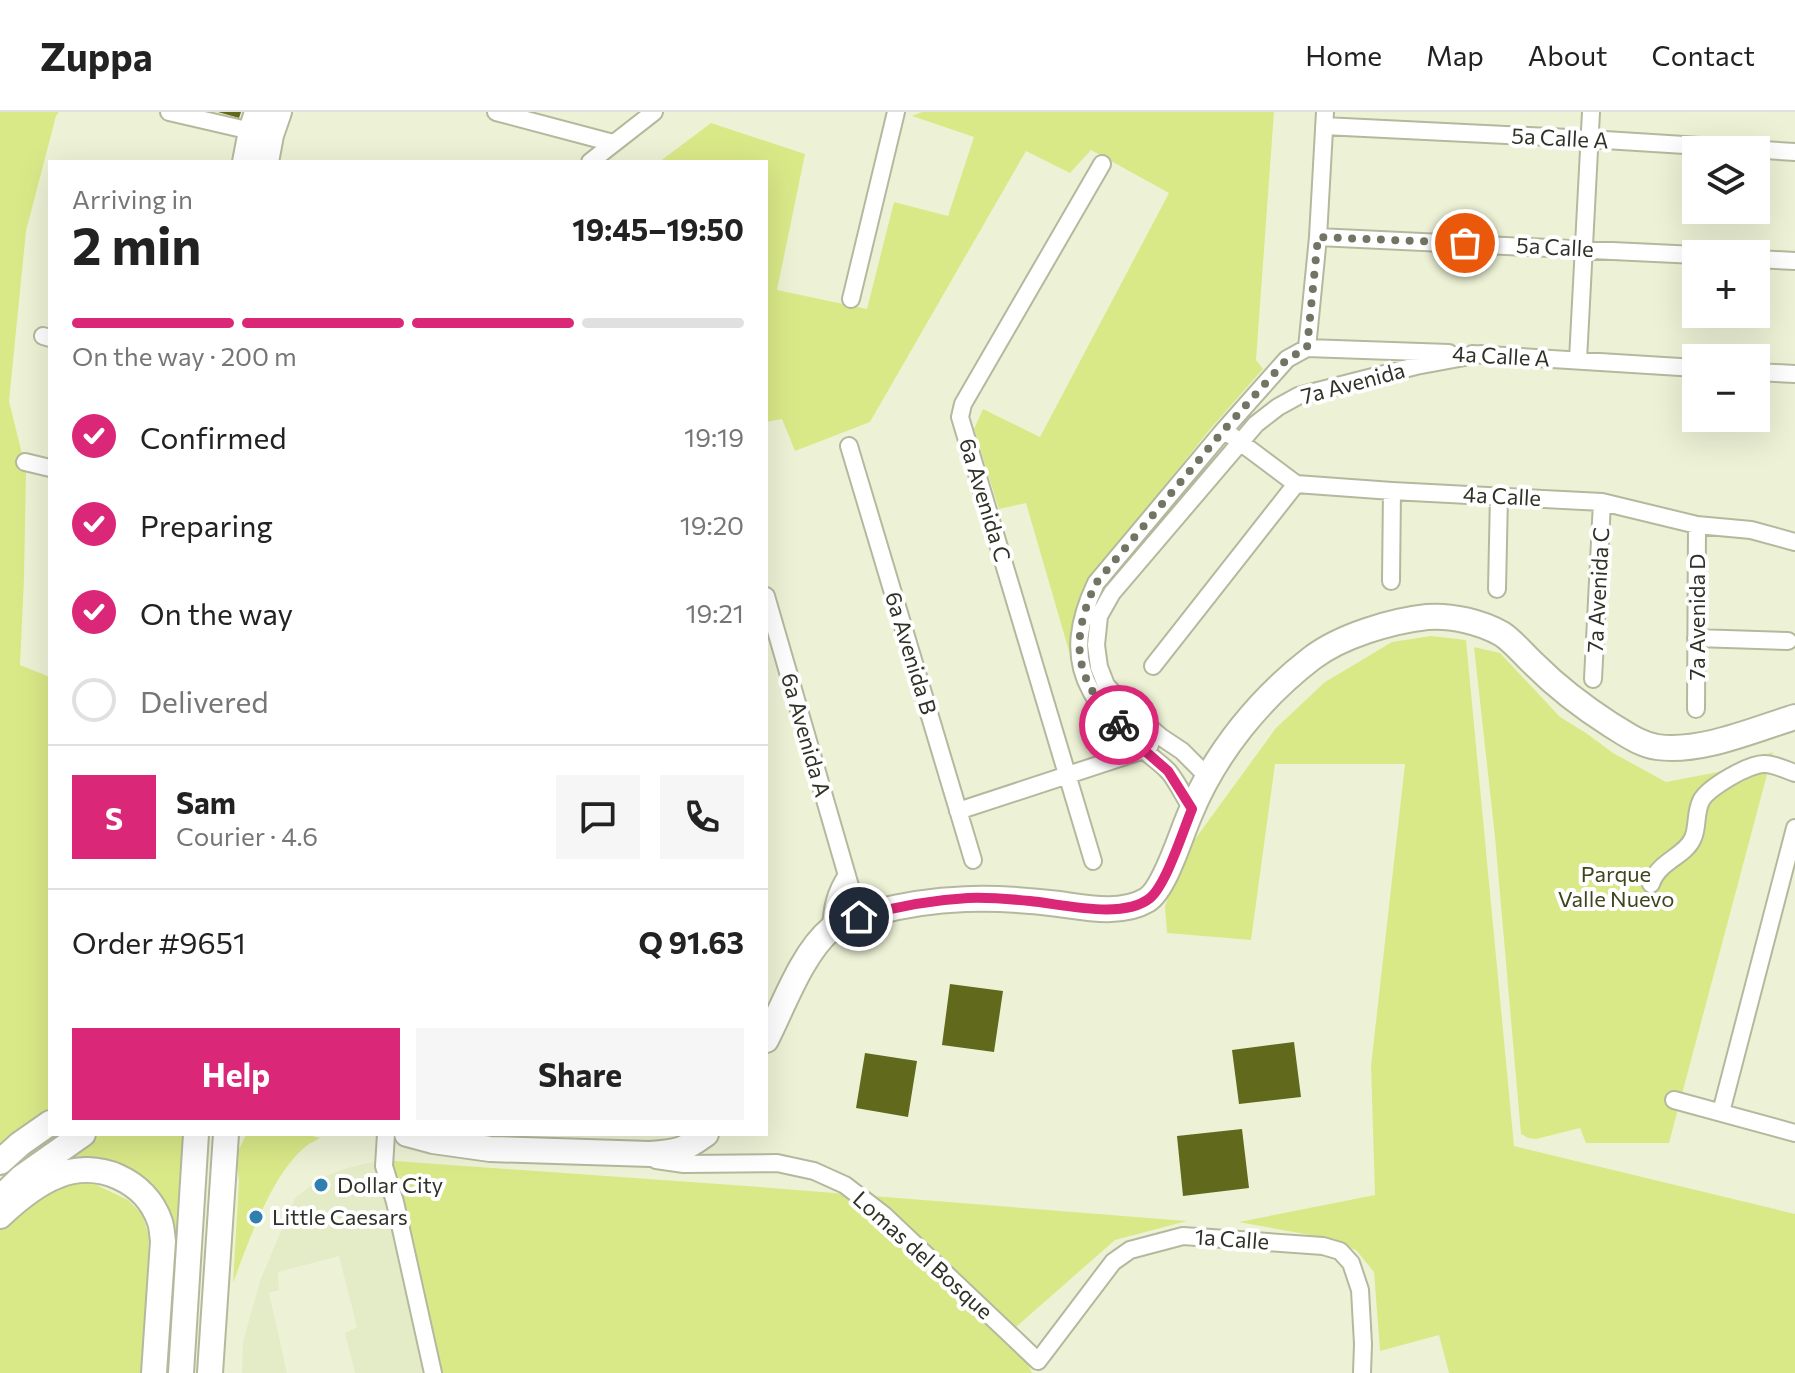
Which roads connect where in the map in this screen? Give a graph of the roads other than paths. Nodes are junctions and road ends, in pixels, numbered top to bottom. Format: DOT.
graph roads {
  1 [pos="169,112"];
  2 [pos="279,112"];
  3 [pos="496,112"];
  4 [pos="654,112"];
  5 [pos="896,112"];
  6 [pos="1591,112"];
  7 [pos="1325,119"];
  8 [pos="254,121"];
  9 [pos="1589,139"];
  10 [pos="613,143"];
  11 [pos="1795,152"];
  12 [pos="245,160"];
  13 [pos="266,160"];
  14 [pos="592,160"];
  15 [pos="1102,164"];
  16 [pos="1318,237"];
  17 [pos="1584,249"];
  18 [pos="1682,254"];
  19 [pos="1770,260"];
  20 [pos="1795,261"];
  21 [pos="851,299"];
  22 [pos="1307,348"];
  23 [pos="1481,354"];
  24 [pos="1578,360"];
  25 [pos="1682,367"];
  26 [pos="1770,373"];
  27 [pos="1795,374"];
  28 [pos="1224,430"];
  29 [pos="1239,443"];
  30 [pos="849,446"];
  31 [pos="25,462"];
  32 [pos="48,468"];
  33 [pos="1296,484"];
  34 [pos="1392,491"];
  35 [pos="1499,495"];
  36 [pos="1602,502"];
  37 [pos="1697,525"];
  38 [pos="1144,526"];
  39 [pos="1158,538"];
  40 [pos="1795,542"];
  41 [pos="1391,581"];
  42 [pos="1497,589"];
  43 [pos="768,603"];
  44 [pos="1696,638"];
  45 [pos="1788,641"];
  46 [pos="1153,666"];
  47 [pos="1593,679"];
  48 [pos="1696,709"];
  49 [pos="1795,717"];
  50 [pos="1161,737"];
  51 [pos="1144,750"];
  52 [pos="1795,773"];
  53 [pos="1069,776"];
  54 [pos="1208,777"];
  55 [pos="1192,809"];
  56 [pos="958,811"];
  57 [pos="1795,828"];
  58 [pos="973,860"];
  59 [pos="1093,861"];
  60 [pos="847,875"];
  61 [pos="1651,884"];
  62 [pos="859,917"];
  63 [pos="831,929"];
  64 [pos="768,1036"];
  65 [pos="1674,1100"];
  66 [pos="1721,1112"];
  67 [pos="48,1124"];
  68 [pos="1795,1133"];
  69 [pos="80,1136"];
  70 [pos="196,1136"];
  71 [pos="386,1136"];
  72 [pos="414,1136"];
  73 [pos="703,1136"];
  74 [pos="230,1137"];
  75 [pos="527,1142"];
  76 [pos="607,1153"];
  77 [pos="0,1162"];
  78 [pos="0,1198"];
  79 [pos="0,1216"];
  80 [pos="1040,1367"];
  81 [pos="154,1373"];
  82 [pos="181,1373"];
  83 [pos="210,1373"];
  84 [pos="433,1373"];
  85 [pos="1362,1373"];
  1 -- 8 [label="street"];
  2 -- 13 [label="street"];
  3 -- 10 [label="street"];
  4 -- 10 [label="street"];
  5 -- 21 [label="street"];
  6 -- 9 [label="street"];
  7 -- 9 [label="street, 5a Calle A"];
  7 -- 16 [label="street, 7a Avenida"];
  8 -- 12 [label="street"];
  9 -- 11 [label="street, 5a Calle A"];
  9 -- 17 [label="street"];
  10 -- 14 [label="street"];
  15 -- 53 [label="street, 6a Avenida C"];
  16 -- 17 [label="street, 5a Calle"];
  16 -- 22 [label="street, 7a Avenida"];
  17 -- 18 [label="street, 5a Calle"];
  17 -- 24 [label="street"];
  19 -- 20 [label="street"];
  22 -- 23 [label="street, 4a Calle A"];
  22 -- 28 [label="street, 7a Avenida"];
  23 -- 24 [label="street, 4a Calle A"];
  23 -- 29 [label="street, 7a Avenida"];
  24 -- 25 [label="street, 4a Calle A"];
  26 -- 27 [label="street"];
  28 -- 29 [label="street"];
  28 -- 38 [label="street, 7a Avenida"];
  29 -- 33 [label="street"];
  29 -- 39 [label="street, 7a Avenida"];
  30 -- 56 [label="street, 6a Avenida B"];
  31 -- 32 [label="street"];
  33 -- 34 [label="street, 4a Calle"];
  33 -- 46 [label="street"];
  34 -- 35 [label="street, 4a Calle"];
  34 -- 41 [label="street"];
  35 -- 36 [label="street, 4a Calle"];
  35 -- 42 [label="street"];
  36 -- 37 [label="street, 4a Calle"];
  36 -- 47 [label="street, 7a Avenida C"];
  37 -- 40 [label="street, 4a Calle"];
  37 -- 44 [label="street, 7a Avenida D"];
  38 -- 39 [label="street"];
  38 -- 51 [label="street, 7a Avenida"];
  39 -- 50 [label="street, 7a Avenida"];
  43 -- 60 [label="street, 6a Avenida A"];
  44 -- 45 [label="street"];
  44 -- 48 [label="street, 7a Avenida D"];
  49 -- 54 [label="street"];
  50 -- 51 [label="street"];
  50 -- 54 [label="street, 7a Avenida"];
  51 -- 53 [label="street"];
  51 -- 55 [label="street, 7a Avenida"];
  52 -- 61 [label="street"];
  53 -- 56 [label="street"];
  53 -- 59 [label="street, 6a Avenida C"];
  54 -- 55 [label="street"];
  55 -- 62 [label="street"];
  56 -- 58 [label="street, 6a Avenida B"];
  57 -- 66 [label="street"];
  60 -- 62 [label="street, 6a Avenida A"];
  60 -- 63 [label="street"];
  62 -- 63 [label="street"];
  63 -- 64 [label="street"];
  65 -- 66 [label="street"];
  66 -- 68 [label="street"];
  67 -- 77 [label="street"];
  69 -- 78 [label="street"];
  70 -- 82 [label="street"];
  71 -- 84 [label="street"];
  72 -- 75 [label="street"];
  73 -- 76 [label="street"];
  74 -- 83 [label="street"];
  75 -- 76 [label="street"];
  76 -- 80 [label="street, Lomas del Bosque"];
  79 -- 81 [label="street"];
  80 -- 85 [label="street, 1a Calle"];
}
